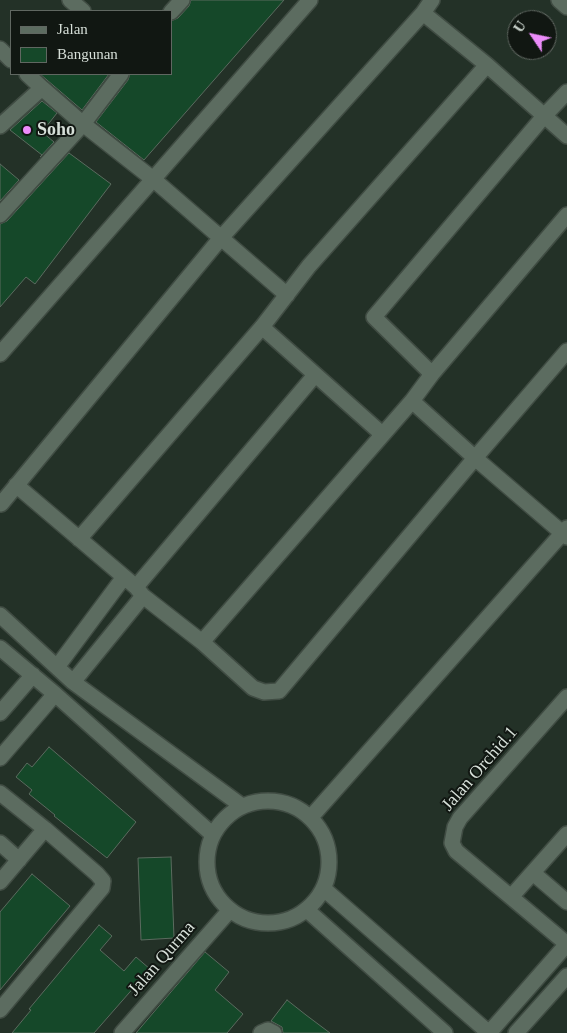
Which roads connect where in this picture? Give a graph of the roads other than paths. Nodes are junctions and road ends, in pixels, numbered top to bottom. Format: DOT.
graph roads {
  1 [pos="70,0"];
  2 [pos="182,0"];
  3 [pos="310,0"];
  4 [pos="432,0"];
  5 [pos="559,0"];
  6 [pos="567,7"];
  7 [pos="82,10"];
  8 [pos="172,11"];
  9 [pos="423,13"];
  10 [pos="0,49"];
  11 [pos="10,59"];
  12 [pos="487,65"];
  13 [pos="28,75"];
  14 [pos="120,75"];
  15 [pos="42,88"];
  16 [pos="567,92"];
  17 [pos="545,115"];
  18 [pos="83,124"];
  19 [pos="0,126"];
  20 [pos="567,136"];
  21 [pos="153,179"];
  22 [pos="0,215"];
  23 [pos="567,215"];
  24 [pos="220,239"];
  25 [pos="287,295"];
  26 [pos="262,327"];
  27 [pos="567,351"];
  28 [pos="0,354"];
  29 [pos="432,374"];
  30 [pos="315,376"];
  31 [pos="412,401"];
  32 [pos="382,434"];
  33 [pos="474,458"];
  34 [pos="16,485"];
  35 [pos="1,504"];
  36 [pos="566,533"];
  37 [pos="79,538"];
  38 [pos="134,586"];
  39 [pos="0,615"];
  40 [pos="202,642"];
  41 [pos="0,648"];
  42 [pos="57,667"];
  43 [pos="33,675"];
  44 [pos="73,682"];
  45 [pos="55,694"];
  46 [pos="567,697"];
  47 [pos="0,713"];
  48 [pos="0,758"];
  49 [pos="0,793"];
  50 [pos="242,806"];
  51 [pos="311,817"];
  52 [pos="45,829"];
  53 [pos="567,834"];
  54 [pos="213,836"];
  55 [pos="0,843"];
  56 [pos="19,860"];
  57 [pos="533,873"];
  58 [pos="0,882"];
  59 [pos="324,889"];
  60 [pos="511,898"];
  61 [pos="567,902"];
  62 [pos="230,910"];
  63 [pos="307,910"];
  64 [pos="567,944"];
  65 [pos="567,976"];
  66 [pos="0,1010"];
  67 [pos="122,1033"];
  68 [pos="261,1033"];
  69 [pos="274,1033"];
  70 [pos="445,1033"];
  71 [pos="489,1033"];
  72 [pos="516,1033"];
  1 -- 7 [label="street"];
  2 -- 8 [label="street"];
  3 -- 21 [label="street"];
  4 -- 9 [label="street"];
  5 -- 6 [label="street"];
  9 -- 12 [label="street"];
  9 -- 24 [label="street"];
  10 -- 11 [label="street"];
  12 -- 17 [label="street"];
  12 -- 25 [label="street"];
  13 -- 15 [label="street"];
  14 -- 18 [label="street"];
  15 -- 18 [label="street"];
  15 -- 19 [label="street"];
  16 -- 17 [label="street"];
  17 -- 20 [label="street"];
  17 -- 29 [label="street"];
  18 -- 21 [label="street"];
  18 -- 22 [label="street"];
  21 -- 24 [label="street"];
  21 -- 28 [label="street"];
  23 -- 29 [label="street"];
  24 -- 25 [label="street"];
  24 -- 34 [label="street"];
  25 -- 26 [label="street"];
  26 -- 30 [label="street"];
  26 -- 37 [label="street"];
  27 -- 33 [label="street"];
  29 -- 31 [label="street"];
  30 -- 32 [label="street"];
  30 -- 38 [label="street"];
  31 -- 32 [label="street"];
  31 -- 33 [label="street"];
  32 -- 40 [label="street"];
  33 -- 36 [label="street"];
  33 -- 40 [label="street"];
  34 -- 35 [label="street"];
  34 -- 37 [label="street"];
  36 -- 51 [label="street"];
  37 -- 38 [label="street"];
  38 -- 40 [label="street"];
  38 -- 42 [label="street"];
  38 -- 44 [label="street"];
  39 -- 42 [label="street"];
  41 -- 43 [label="street"];
  42 -- 44 [label="street"];
  43 -- 45 [label="street"];
  43 -- 47 [label="street"];
  44 -- 50 [label="street"];
  45 -- 48 [label="street"];
  45 -- 54 [label="street"];
  46 -- 60 [label="street, Jalan Orchid.1"];
  49 -- 52 [label="street"];
  50 -- 51 [label="street"];
  50 -- 54 [label="street"];
  51 -- 59 [label="street"];
  52 -- 56 [label="street"];
  52 -- 66 [label="street"];
  53 -- 57 [label="street"];
  54 -- 62 [label="street"];
  55 -- 56 [label="street"];
  56 -- 58 [label="street"];
  57 -- 60 [label="street"];
  57 -- 61 [label="street"];
  59 -- 63 [label="street"];
  59 -- 71 [label="street"];
  60 -- 64 [label="street, Jalan Orchid.1"];
  62 -- 63 [label="street"];
  62 -- 67 [label="street, Jalan Qurma"];
  63 -- 70 [label="street"];
  64 -- 71 [label="street"];
  65 -- 72 [label="street"];
  68 -- 69 [label="street"];
}
